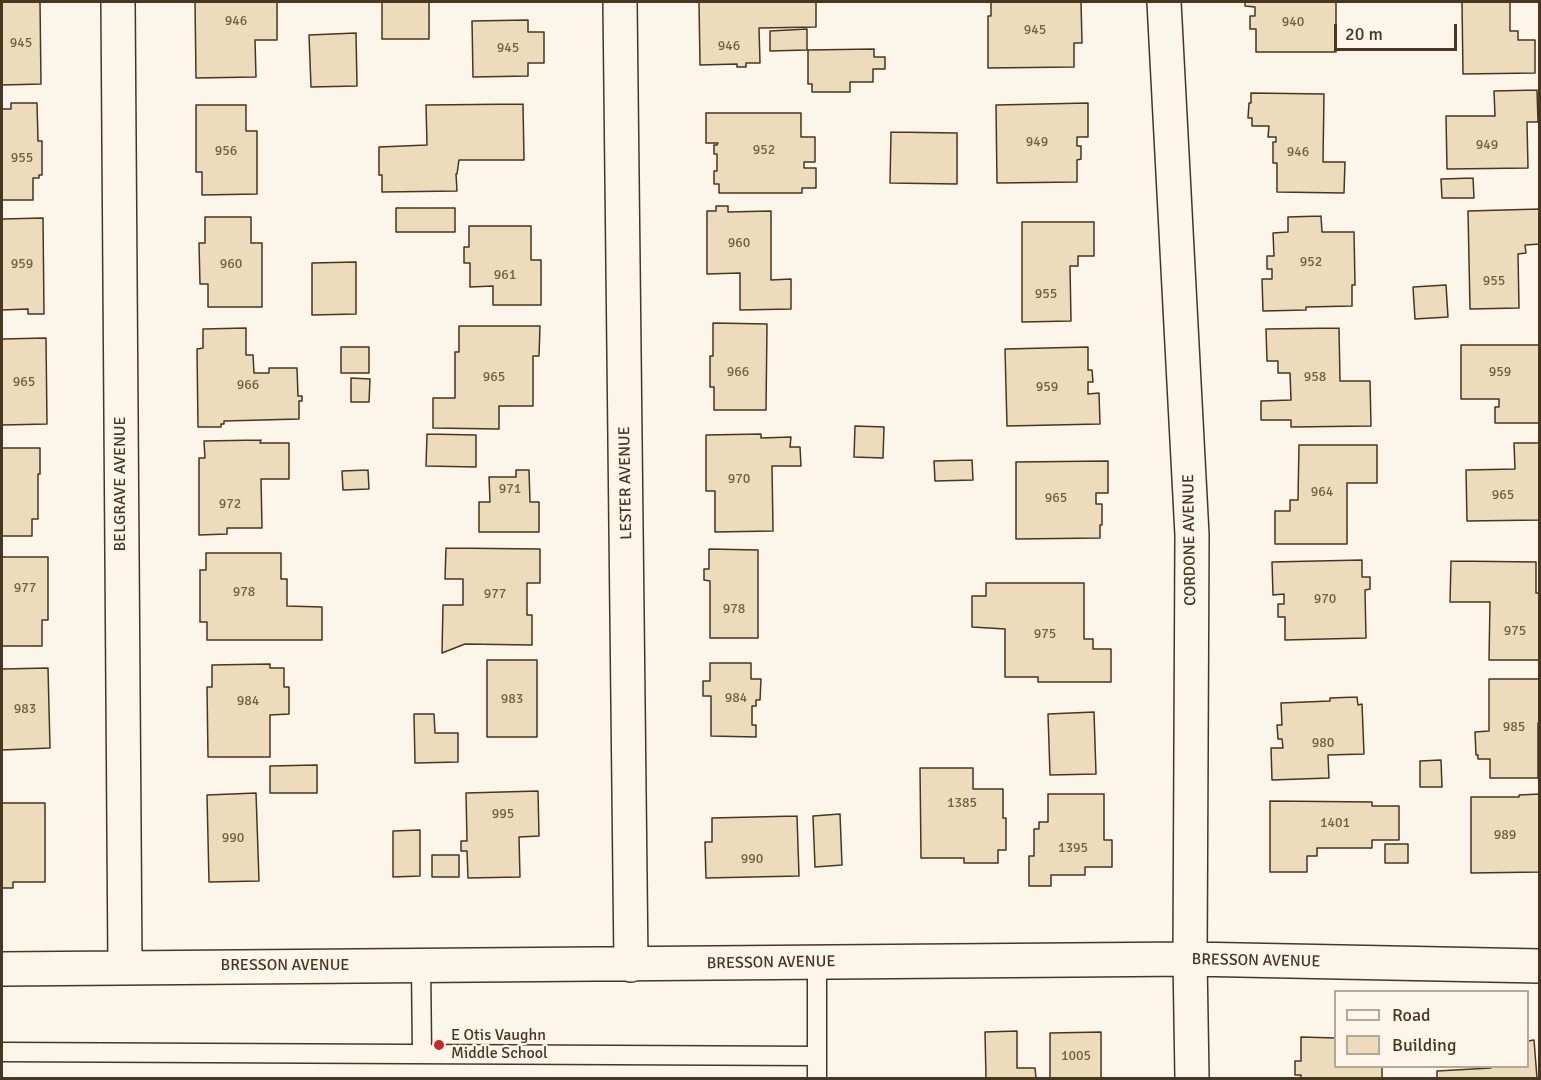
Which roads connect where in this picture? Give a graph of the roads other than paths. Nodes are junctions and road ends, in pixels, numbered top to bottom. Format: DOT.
graph roads {
  1 [pos="118,2"];
  2 [pos="620,2"];
  3 [pos="1164,2"];
  4 [pos="1190,959"];
  5 [pos="818,963"];
  6 [pos="421,965"];
  7 [pos="631,965"];
  8 [pos="1539,966"];
  9 [pos="124,967"];
  10 [pos="2,969"];
  11 [pos="2,1052"];
  12 [pos="422,1054"];
  13 [pos="818,1056"];
  14 [pos="818,1078"];
  15 [pos="1191,1078"];
  1 -- 9 [label="street, BELGRAVE AVENUE"];
  2 -- 7 [label="street, LESTER AVENUE"];
  3 -- 4 [label="street, CORDONE AVENUE"];
  4 -- 5 [label="street, BRESSON AVENUE"];
  4 -- 8 [label="street, BRESSON AVENUE"];
  4 -- 15 [label="street, CORDONE AVENUE"];
  5 -- 7 [label="street, BRESSON AVENUE"];
  5 -- 13 [label="lane"];
  6 -- 7 [label="street, BRESSON AVENUE"];
  6 -- 9 [label="street, BRESSON AVENUE"];
  6 -- 12 [label="lane"];
  9 -- 10 [label="street, BRESSON AVENUE"];
  11 -- 12 [label="lane"];
  12 -- 13 [label="lane"];
  13 -- 14 [label="lane"];
}
